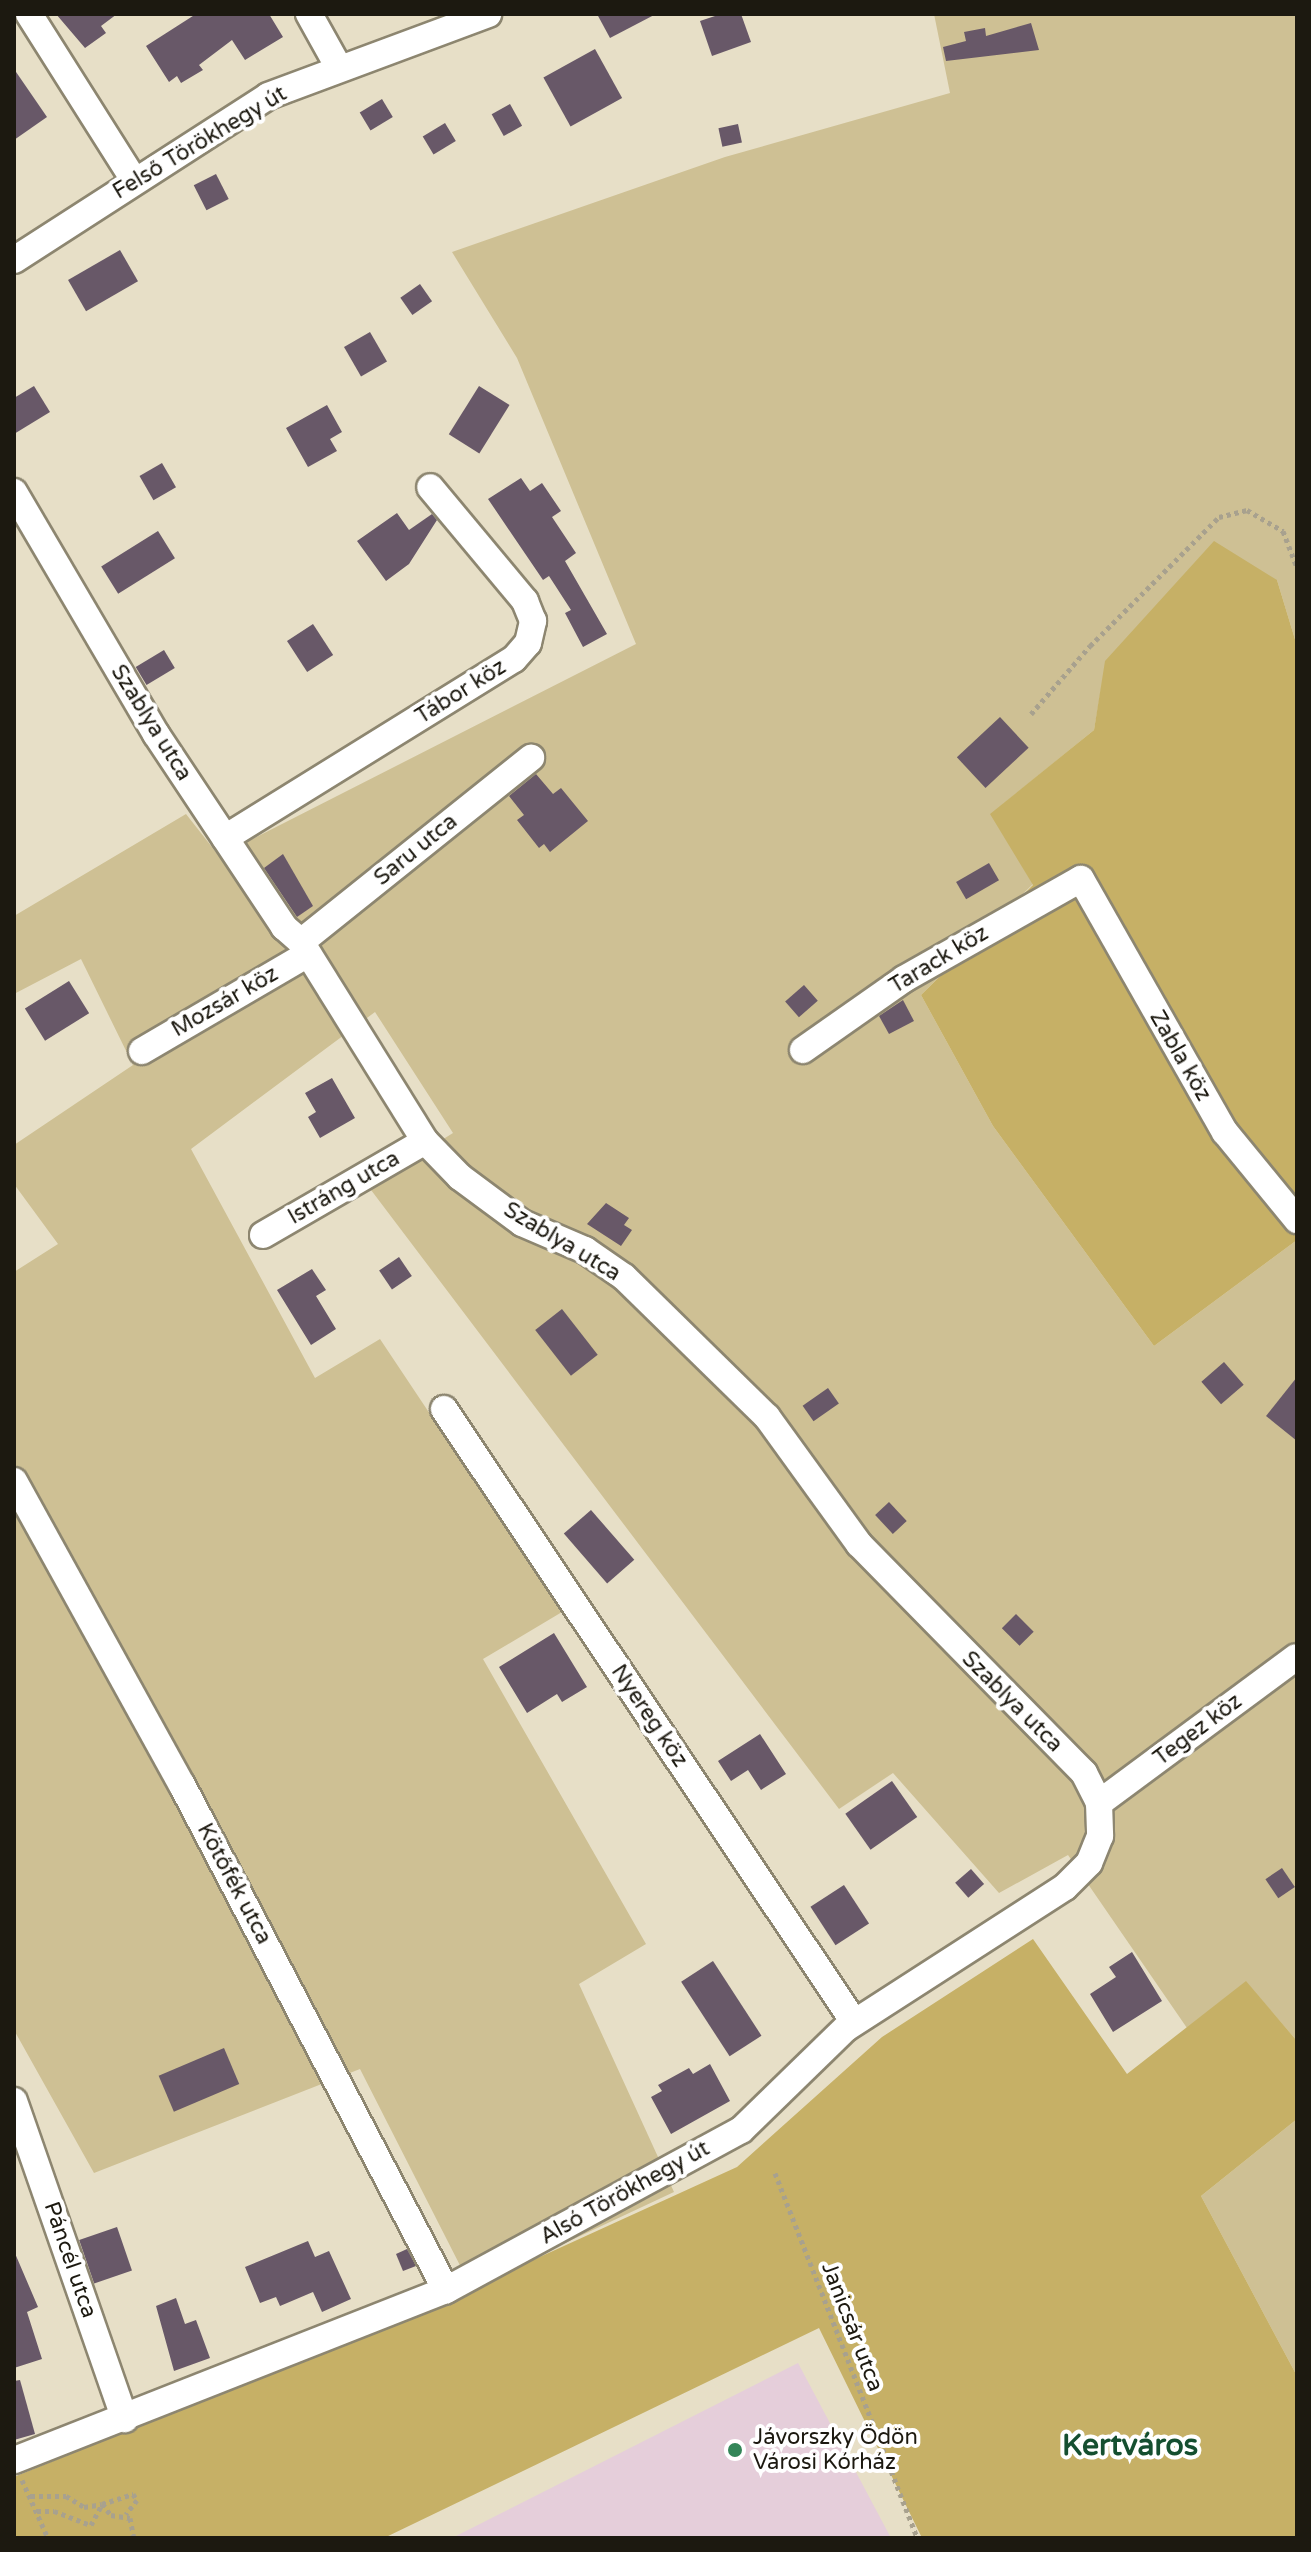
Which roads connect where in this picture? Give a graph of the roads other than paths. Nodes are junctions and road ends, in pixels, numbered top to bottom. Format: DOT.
graph roads {
  1 [pos="29,14"];
  2 [pos="309,14"];
  3 [pos="488,14"];
  4 [pos="339,68"];
  5 [pos="134,180"];
  6 [pos="14,260"];
  7 [pos="430,487"];
  8 [pos="16,500"];
  9 [pos="531,758"];
  10 [pos="225,838"];
  11 [pos="1081,879"];
  12 [pos="304,948"];
  13 [pos="803,1050"];
  14 [pos="142,1051"];
  15 [pos="425,1141"];
  16 [pos="1297,1220"];
  17 [pos="263,1235"];
  18 [pos="444,1409"];
  19 [pos="14,1481"];
  20 [pos="1296,1657"];
  21 [pos="1084,1773"];
  22 [pos="1099,1803"];
  23 [pos="854,2022"];
  24 [pos="14,2101"];
  25 [pos="446,2290"];
  26 [pos="125,2419"];
  27 [pos="17,2468"];
  1 -- 5 [label="street"];
  2 -- 4 [label="street"];
  3 -- 4 [label="street, Felső Törökhegy út"];
  4 -- 5 [label="street, Felső Törökhegy út"];
  5 -- 6 [label="street, Felső Törökhegy út"];
  7 -- 10 [label="street, Tábor köz"];
  8 -- 10 [label="street, Szablya utca"];
  9 -- 12 [label="street, Saru utca"];
  10 -- 12 [label="street, Szablya utca"];
  11 -- 13 [label="street, Tarack köz"];
  11 -- 16 [label="street, Zabla köz"];
  12 -- 14 [label="street, Mozsár köz"];
  12 -- 15 [label="street, Szablya utca"];
  15 -- 17 [label="street, Istráng utca"];
  15 -- 21 [label="street, Szablya utca"];
  18 -- 23 [label="street, Nyereg köz"];
  19 -- 25 [label="street, Kötőfék utca"];
  20 -- 22 [label="street, Tegez köz"];
  21 -- 22 [label="street, Alsó Törökhegy út"];
  22 -- 23 [label="street, Alsó Törökhegy út"];
  23 -- 25 [label="street, Alsó Törökhegy út"];
  24 -- 26 [label="street, Páncél utca"];
  25 -- 26 [label="street, Alsó Törökhegy út"];
  26 -- 27 [label="street, Alsó Törökhegy út"];
}
